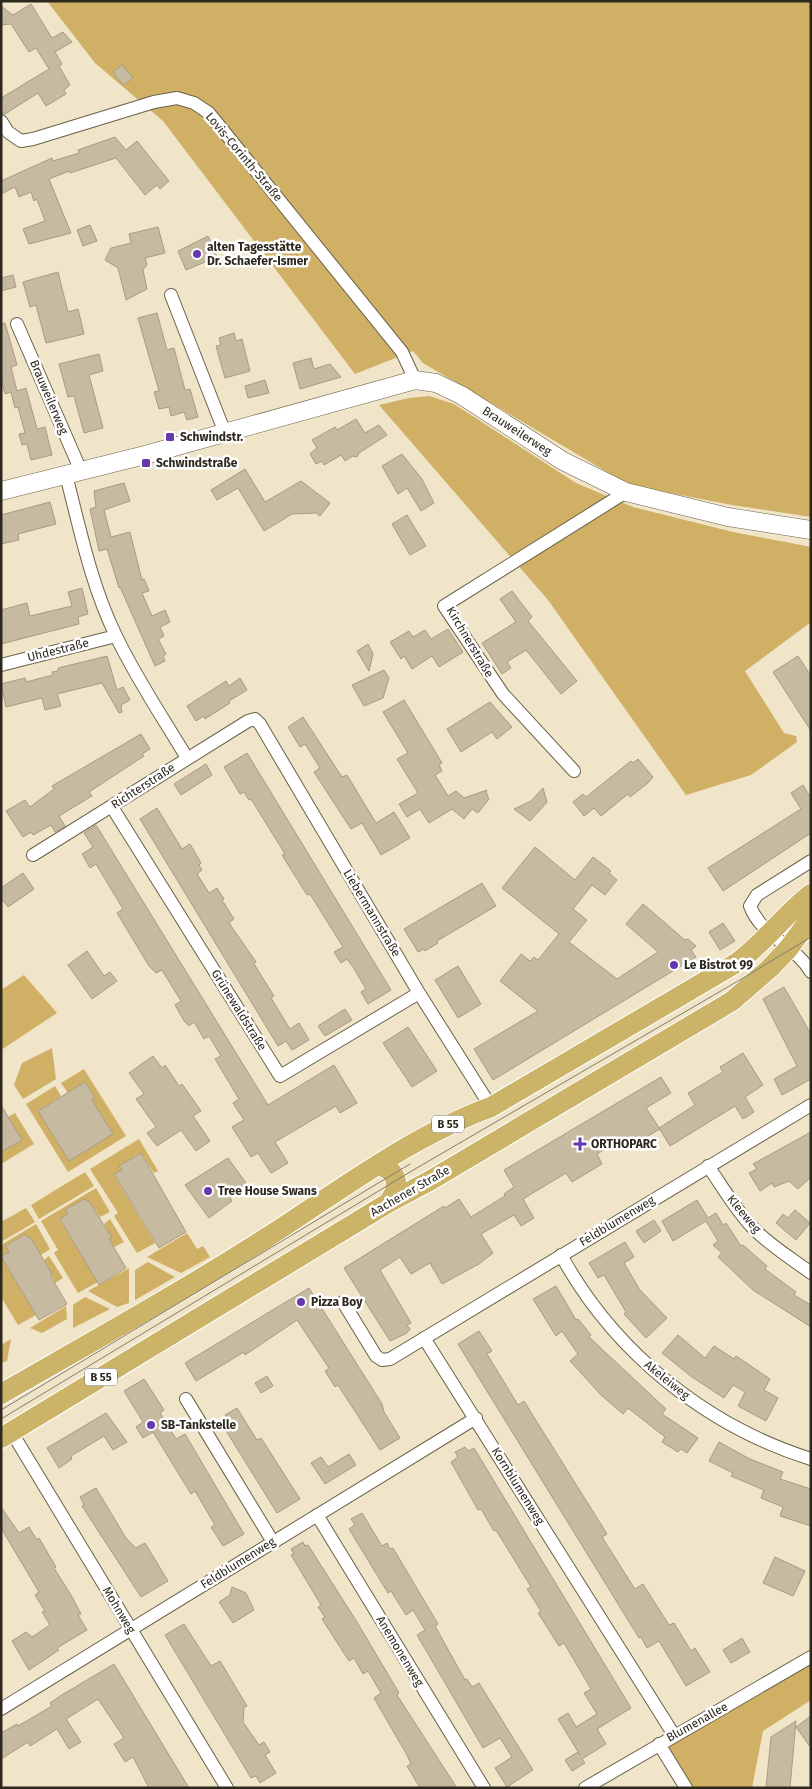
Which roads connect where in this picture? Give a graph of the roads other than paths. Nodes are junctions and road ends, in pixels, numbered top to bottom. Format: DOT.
graph roads {
  1 [pos="1,121"];
  2 [pos="171,295"];
  3 [pos="17,324"];
  4 [pos="415,380"];
  5 [pos="225,433"];
  6 [pos="74,473"];
  7 [pos="1,492"];
  8 [pos="626,492"];
  9 [pos="811,530"];
  10 [pos="116,636"];
  11 [pos="1,664"];
  12 [pos="255,719"];
  13 [pos="187,758"];
  14 [pos="574,771"];
  15 [pos="112,807"];
  16 [pos="33,855"];
  17 [pos="811,860"];
  18 [pos="811,894"];
  19 [pos="808,924"];
  20 [pos="770,934"];
  21 [pos="788,949"];
  22 [pos="811,972"];
  23 [pos="419,993"];
  24 [pos="811,1104"];
  25 [pos="490,1107"];
  26 [pos="379,1165"];
  27 [pos="708,1166"];
  28 [pos="388,1203"];
  29 [pos="561,1255"];
  30 [pos="811,1272"];
  31 [pos="343,1302"];
  32 [pos="424,1338"];
  33 [pos="1,1394"];
  34 [pos="186,1399"];
  35 [pos="476,1418"];
  36 [pos="6,1435"];
  37 [pos="811,1460"];
  38 [pos="317,1515"];
  39 [pos="273,1542"];
  40 [pos="131,1629"];
  41 [pos="811,1657"];
  42 [pos="1,1708"];
  43 [pos="674,1735"];
  44 [pos="659,1744"];
  45 [pos="227,1788"];
  46 [pos="484,1788"];
  47 [pos="585,1788"];
  48 [pos="686,1788"];
  1 -- 4 [label="street, Lovis-Corinth-Straße"];
  2 -- 5 [label="street"];
  3 -- 6 [label="street, Brauweilerweg"];
  4 -- 5 [label="street, Brauweilerweg"];
  4 -- 8 [label="street, Brauweilerweg"];
  5 -- 6 [label="street, Brauweilerweg"];
  6 -- 7 [label="street, Brauweilerweg"];
  6 -- 10 [label="street"];
  8 -- 9 [label="street, Brauweilerweg"];
  8 -- 14 [label="street, Kirchnerstraße"];
  10 -- 11 [label="street, Uhdestraße"];
  10 -- 13 [label="street"];
  12 -- 13 [label="street, Richterstraße"];
  12 -- 23 [label="street, Liebermannstraße"];
  13 -- 15 [label="street, Richterstraße"];
  15 -- 16 [label="street, Richterstraße"];
  15 -- 23 [label="street, Grünewaldstraße"];
  17 -- 20 [label="street"];
  18 -- 20 [label="main road, B 55"];
  19 -- 21 [label="main road, Aachener Straße / B 55"];
  20 -- 21 [label="street"];
  20 -- 25 [label="main road, B 55"];
  21 -- 22 [label="street"];
  21 -- 28 [label="main road, Aachener Straße / B 55"];
  23 -- 25 [label="street, Liebermannstraße"];
  24 -- 27 [label="street, Feldblumenweg"];
  25 -- 26 [label="main road, B 55"];
  26 -- 28 [label="main road"];
  26 -- 33 [label="main road, B 55"];
  27 -- 29 [label="street, Feldblumenweg"];
  27 -- 30 [label="street, Kleeweg"];
  28 -- 36 [label="main road, Aachener Straße / B 55"];
  29 -- 32 [label="street, Feldblumenweg"];
  29 -- 37 [label="street, Akeleiweg"];
  31 -- 32 [label="street"];
  32 -- 35 [label="street, Kornblumenweg"];
  34 -- 39 [label="street"];
  35 -- 38 [label="street, Feldblumenweg"];
  35 -- 43 [label="street, Kornblumenweg"];
  36 -- 40 [label="street, Mohnweg"];
  38 -- 39 [label="street, Feldblumenweg"];
  38 -- 46 [label="street, Anemonenweg"];
  39 -- 40 [label="street, Feldblumenweg"];
  40 -- 42 [label="street, Feldblumenweg"];
  40 -- 45 [label="street, Mohnweg"];
  41 -- 43 [label="street, Blumenallee"];
  43 -- 44 [label="street, Blumenallee"];
  44 -- 47 [label="street, Blumenallee"];
  44 -- 48 [label="street"];
}
